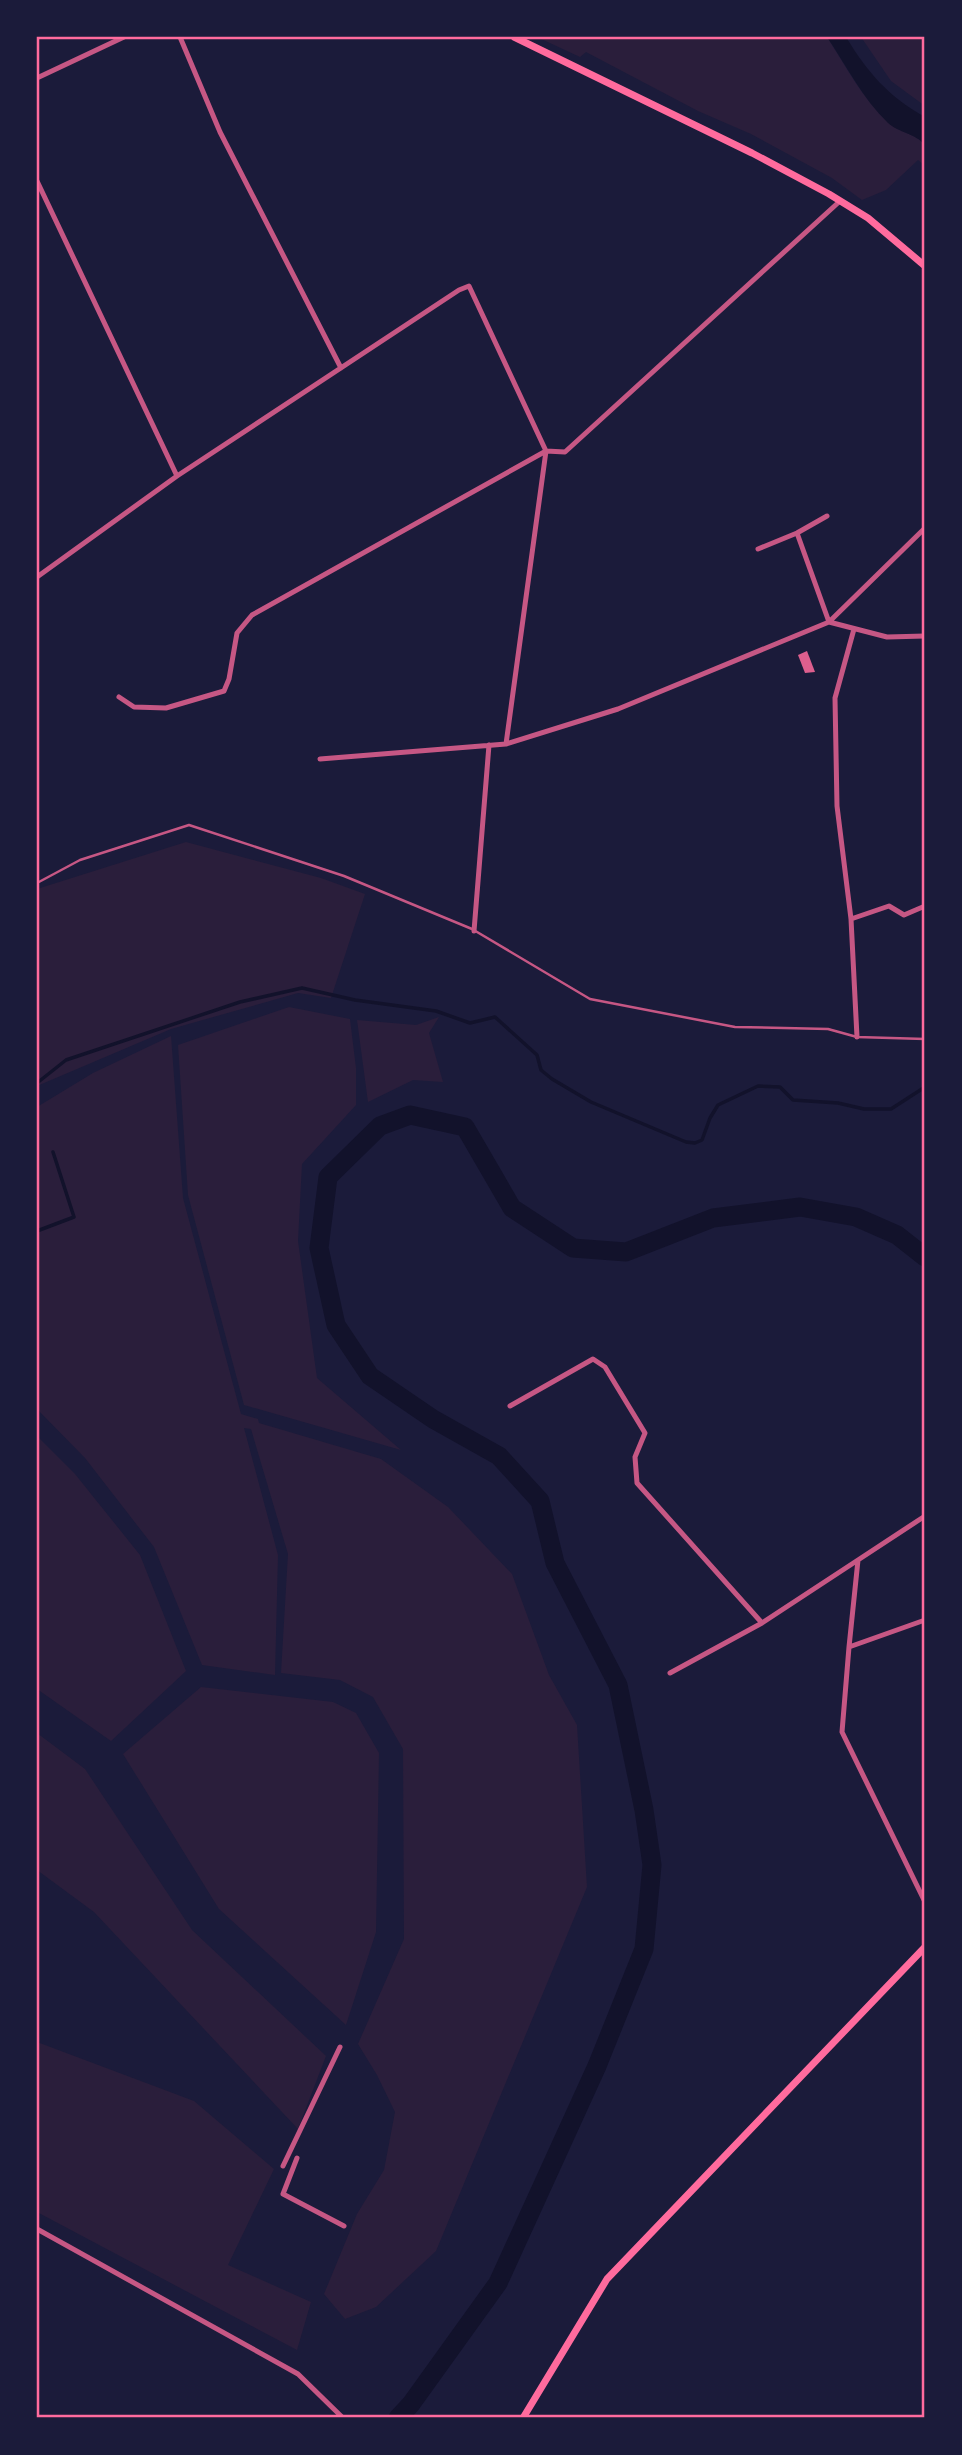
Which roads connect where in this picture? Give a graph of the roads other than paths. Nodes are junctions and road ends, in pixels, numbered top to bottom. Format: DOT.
graph roads {
  1 [pos="124,37"];
  2 [pos="180,37"];
  3 [pos="514,37"];
  4 [pos="37,78"];
  5 [pos="37,181"];
  6 [pos="840,201"];
  7 [pos="925,265"];
  8 [pos="341,368"];
  9 [pos="546,451"];
  10 [pos="177,476"];
  11 [pos="827,516"];
  12 [pos="925,528"];
  13 [pos="797,533"];
  14 [pos="758,549"];
  15 [pos="38,574"];
  16 [pos="829,622"];
  17 [pos="854,629"];
  18 [pos="925,636"];
  19 [pos="119,698"];
  20 [pos="506,744"];
  21 [pos="489,746"];
  22 [pos="320,759"];
  23 [pos="37,883"];
  24 [pos="925,906"];
  25 [pos="851,919"];
  26 [pos="474,931"];
  27 [pos="857,1037"];
  28 [pos="925,1039"];
  29 [pos="509,1406"];
  30 [pos="925,1516"];
  31 [pos="858,1560"];
  32 [pos="925,1620"];
  33 [pos="762,1623"];
  34 [pos="849,1647"];
  35 [pos="670,1672"];
  36 [pos="925,1902"];
  37 [pos="925,1947"];
  38 [pos="340,2048"];
  39 [pos="298,2158"];
  40 [pos="283,2166"];
  41 [pos="344,2226"];
  42 [pos="37,2229"];
  43 [pos="343,2418"];
  44 [pos="523,2418"];
  1 -- 4 [label="street"];
  2 -- 8 [label="street"];
  3 -- 6 [label="main road"];
  5 -- 10 [label="street"];
  6 -- 7 [label="main road"];
  6 -- 9 [label="street"];
  8 -- 9 [label="street"];
  8 -- 10 [label="street"];
  9 -- 19 [label="street"];
  9 -- 20 [label="street"];
  10 -- 15 [label="street"];
  11 -- 13 [label="street"];
  12 -- 16 [label="street"];
  13 -- 14 [label="street"];
  13 -- 16 [label="street"];
  16 -- 17 [label="street"];
  16 -- 20 [label="street"];
  17 -- 18 [label="street"];
  17 -- 25 [label="street"];
  20 -- 21 [label="street"];
  21 -- 22 [label="street"];
  21 -- 26 [label="street"];
  23 -- 26 [label="lane"];
  24 -- 25 [label="street"];
  25 -- 27 [label="street"];
  26 -- 27 [label="lane"];
  27 -- 28 [label="lane"];
  29 -- 33 [label="street"];
  30 -- 31 [label="street"];
  31 -- 33 [label="street"];
  31 -- 34 [label="street"];
  32 -- 34 [label="street"];
  33 -- 35 [label="street"];
  34 -- 36 [label="street"];
  37 -- 44 [label="main road"];
  38 -- 40 [label="street"];
  39 -- 41 [label="street"];
  42 -- 43 [label="street"];
}
